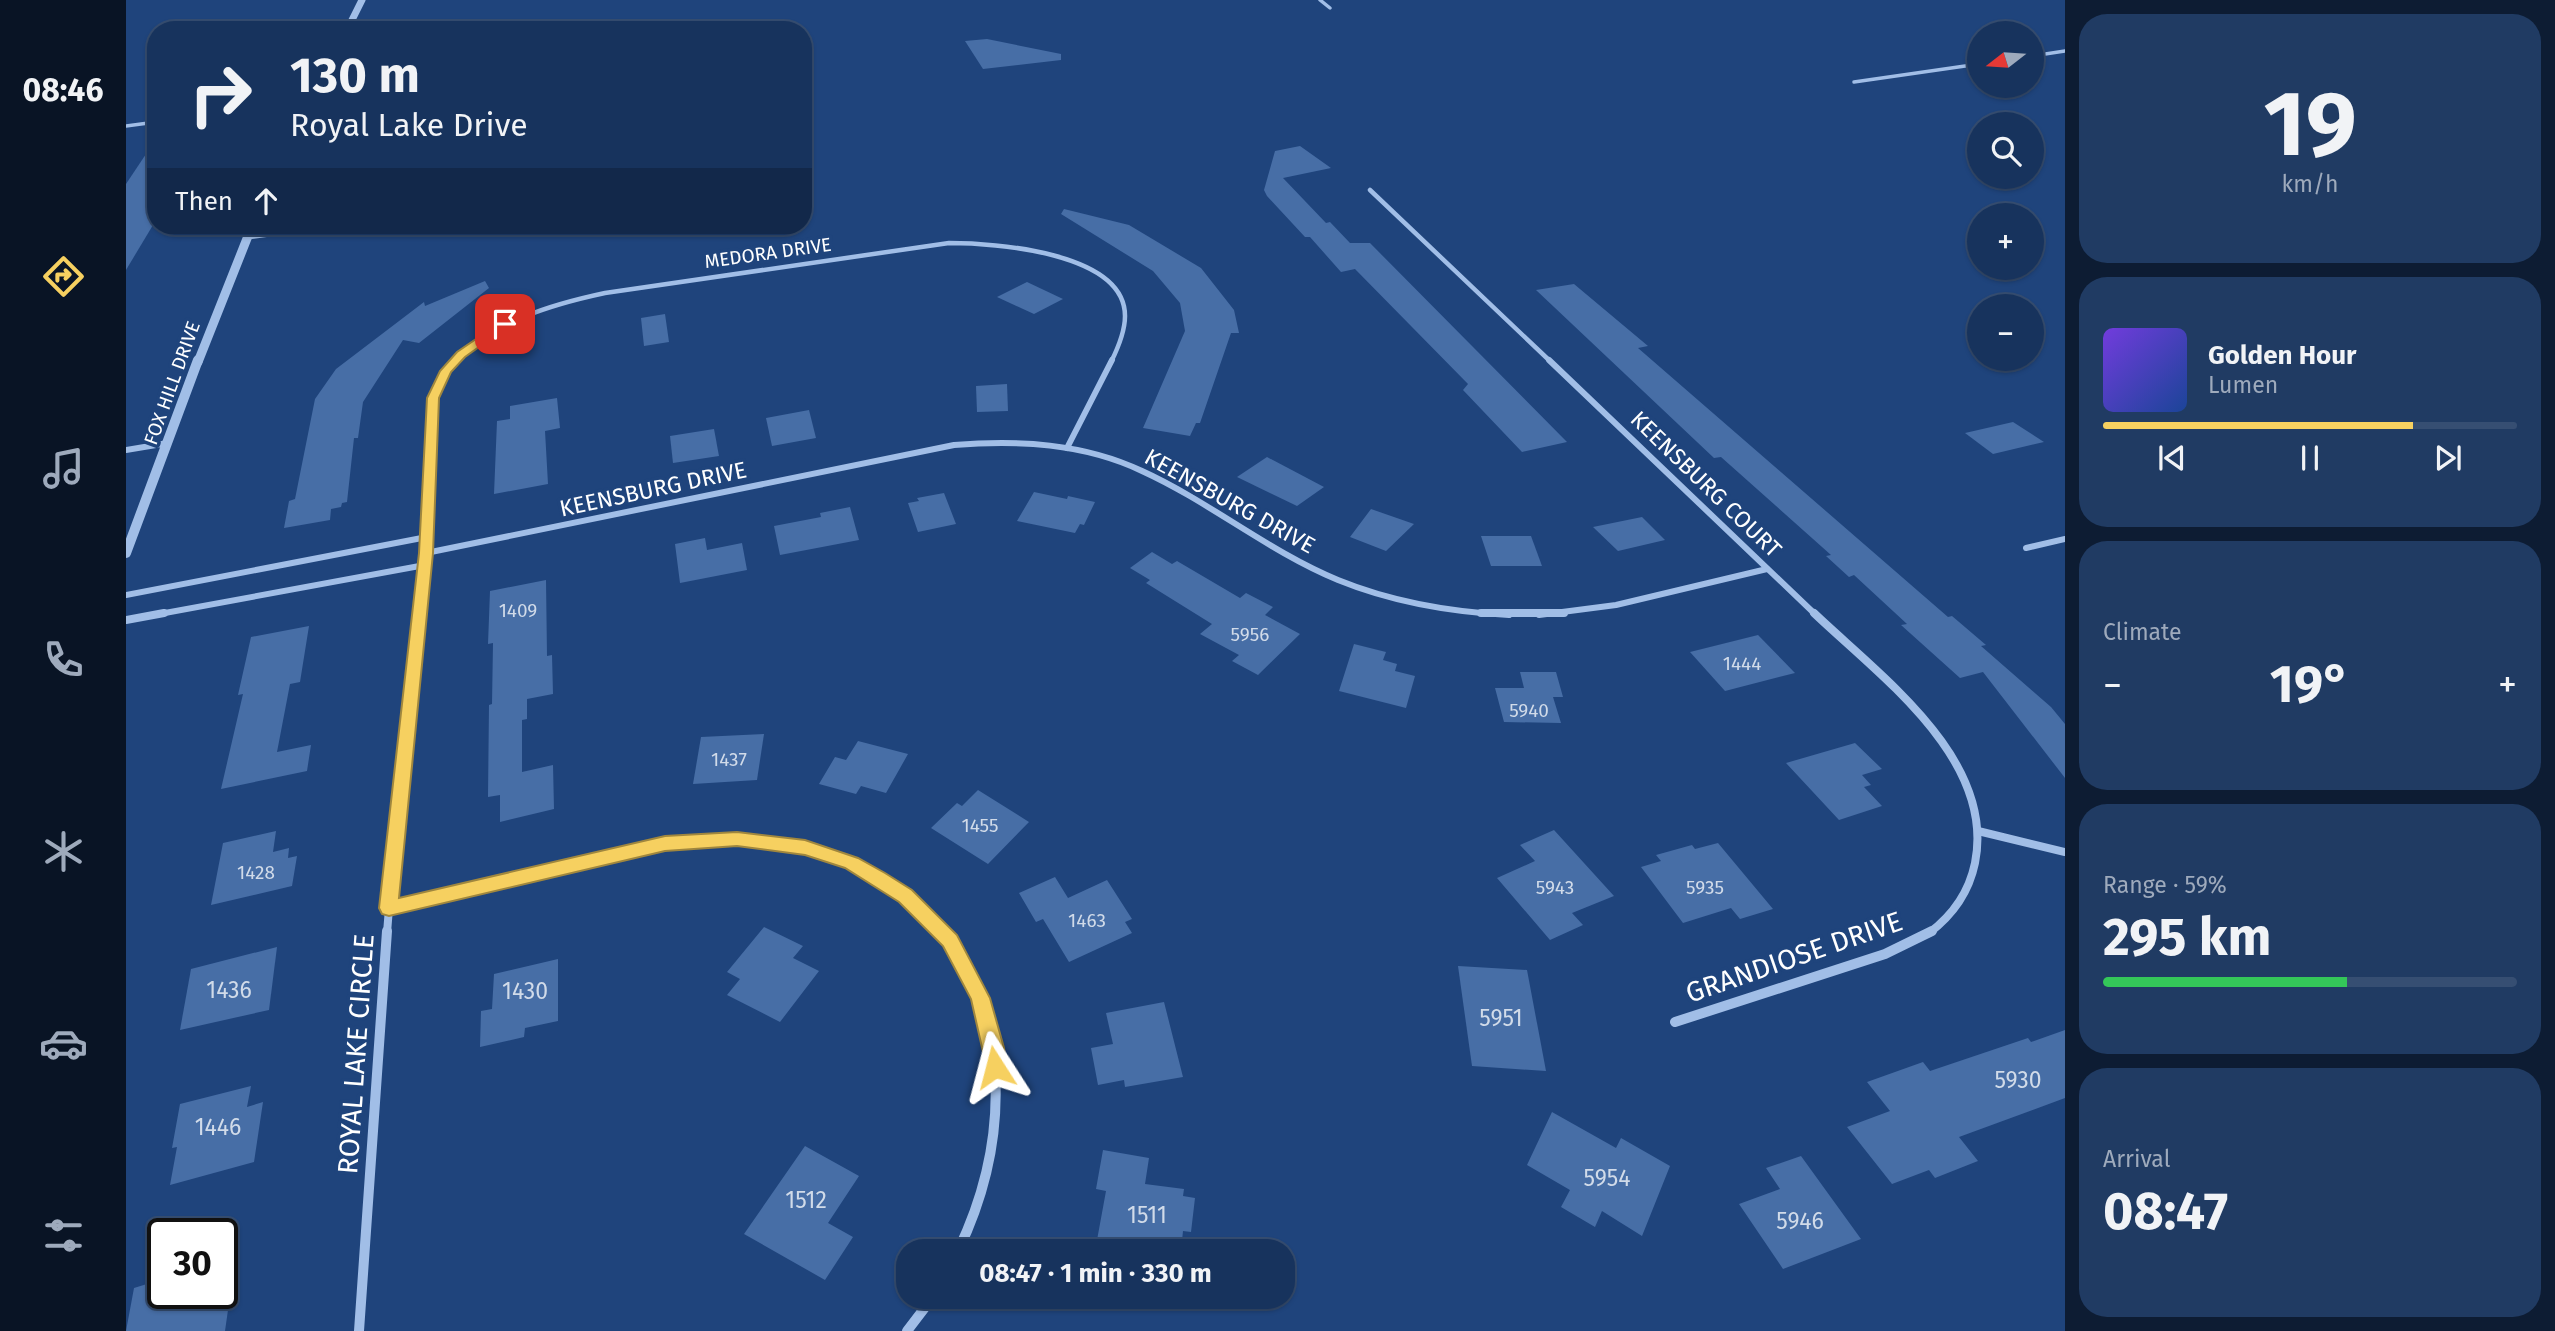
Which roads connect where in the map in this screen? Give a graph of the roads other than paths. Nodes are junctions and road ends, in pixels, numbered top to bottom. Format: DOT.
graph roads {
  1 [pos="362,0"];
  2 [pos="1320,0"];
  3 [pos="1330,8"];
  4 [pos="351,21"];
  5 [pos="2065,51"];
  6 [pos="2044,54"];
  7 [pos="1967,66"];
  8 [pos="1854,82"];
  9 [pos="147,123"];
  10 [pos="126,126"];
  11 [pos="1370,190"];
  12 [pos="248,235"];
  13 [pos="268,235"];
  14 [pos="246,238"];
  15 [pos="168,443"];
  16 [pos="1067,447"];
  17 [pos="126,450"];
  18 [pos="427,537"];
  19 [pos="2065,539"];
  20 [pos="2026,548"];
  21 [pos="126,553"];
  22 [pos="426,553"];
  23 [pos="425,565"];
  24 [pos="1767,569"];
  25 [pos="126,595"];
  26 [pos="126,620"];
  27 [pos="1978,831"];
  28 [pos="2065,852"];
  29 [pos="389,908"];
  30 [pos="1675,1022"];
  31 [pos="964,1239"];
  32 [pos="924,1309"];
  33 [pos="359,1331"];
  34 [pos="907,1331"];
  1 -- 4 [label="street"];
  2 -- 3 [label="street"];
  5 -- 6 [label="street"];
  7 -- 8 [label="street"];
  9 -- 10 [label="street"];
  11 -- 24 [label="street, KEENSBURG COURT"];
  12 -- 14 [label="street, FOX HILL DRIVE"];
  13 -- 14 [label="lane"];
  14 -- 15 [label="street, FOX HILL DRIVE"];
  15 -- 17 [label="street"];
  15 -- 21 [label="street, FOX HILL DRIVE"];
  16 -- 18 [label="street, MEDORA DRIVE"];
  16 -- 22 [label="street, KEENSBURG DRIVE"];
  16 -- 24 [label="street, KEENSBURG DRIVE"];
  18 -- 22 [label="street, MEDORA DRIVE"];
  18 -- 25 [label="street"];
  19 -- 20 [label="street"];
  22 -- 23 [label="street, MEDORA DRIVE"];
  23 -- 26 [label="street"];
  23 -- 29 [label="street, MEDORA DRIVE"];
  24 -- 27 [label="street, KEENSBURG COURT"];
  27 -- 28 [label="street"];
  27 -- 30 [label="street, GRANDIOSE DRIVE"];
  29 -- 31 [label="street, ROYAL LAKE CIRCLE"];
  29 -- 33 [label="street, ROYAL LAKE CIRCLE"];
  32 -- 34 [label="street"];
}
